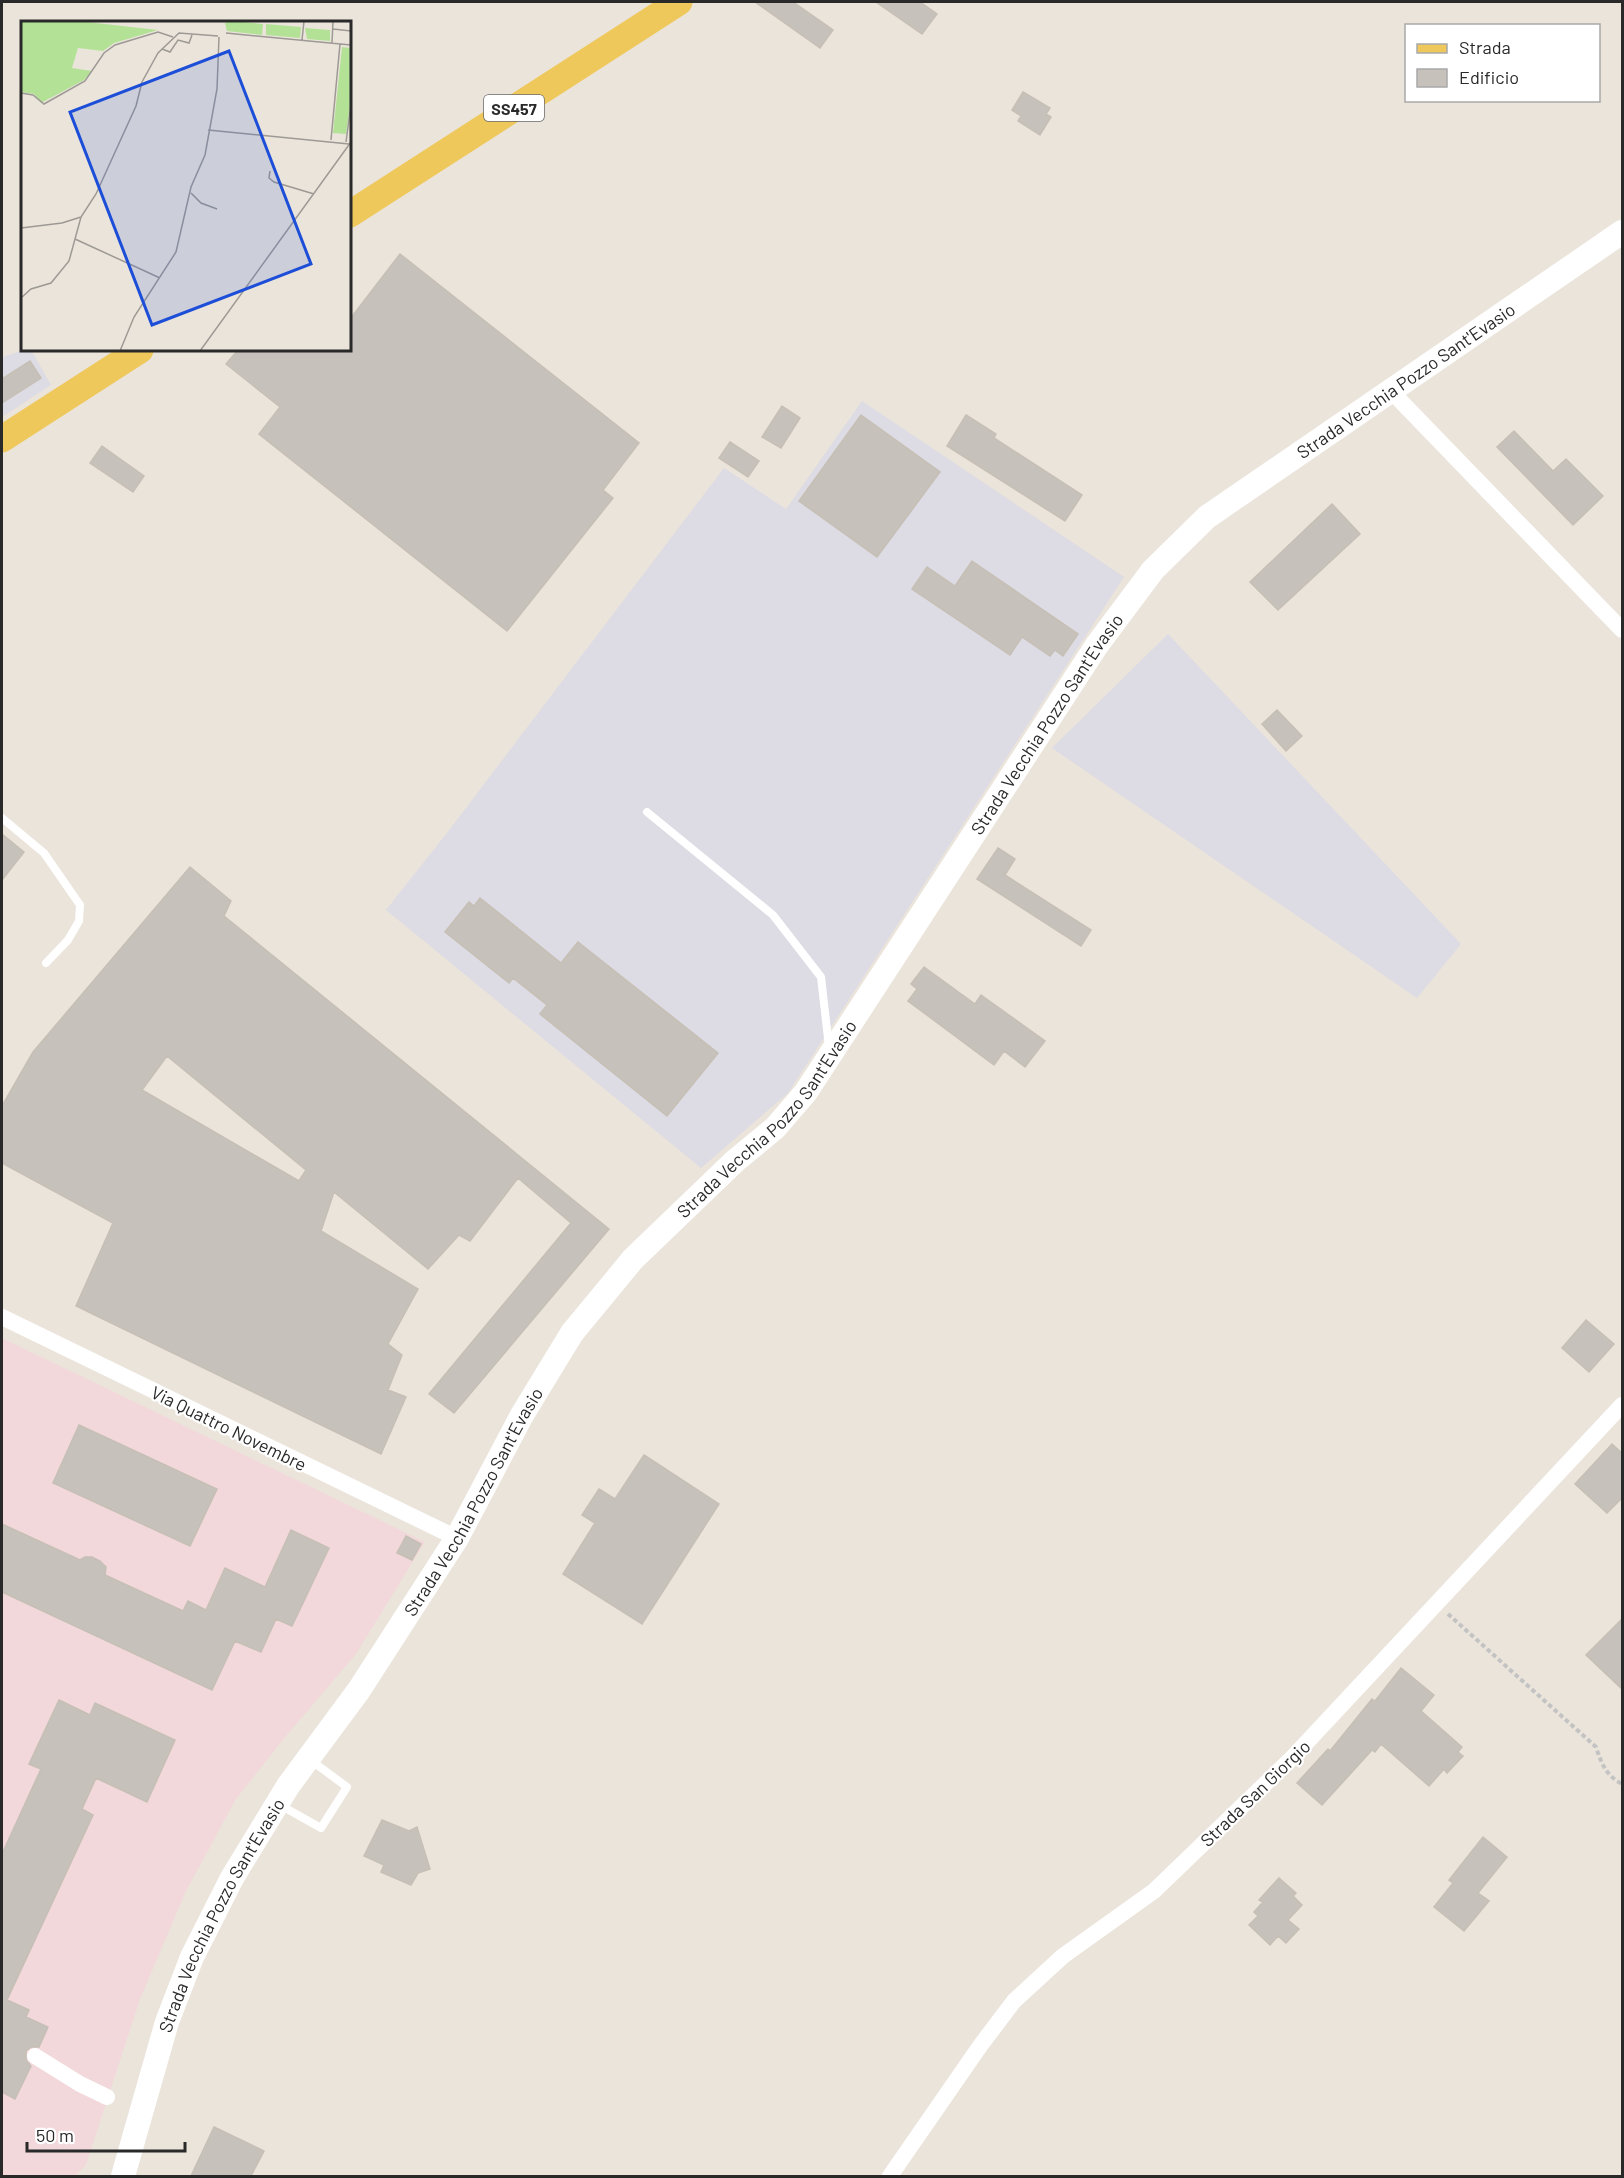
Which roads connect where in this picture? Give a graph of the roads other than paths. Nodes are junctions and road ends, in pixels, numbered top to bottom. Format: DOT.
graph roads {
  1 [pos="679,2"];
  2 [pos="351,213"];
  3 [pos="1623,232"];
  4 [pos="138,351"];
  5 [pos="1390,390"];
  6 [pos="2,439"];
  7 [pos="1623,630"];
  8 [pos="647,812"];
  9 [pos="2,818"];
  10 [pos="46,963"];
  11 [pos="830,1057"];
  12 [pos="2,1317"];
  13 [pos="1623,1405"];
  14 [pos="457,1538"];
  15 [pos="308,1758"];
  16 [pos="277,1803"];
  17 [pos="35,2056"];
  18 [pos="107,2097"];
  19 [pos="123,2176"];
  20 [pos="890,2176"];
  1 -- 2 [label="main road, SS457"];
  3 -- 5 [label="street, Strada Vecchia Pozzo Sant'Evasio"];
  4 -- 6 [label="main road"];
  5 -- 7 [label="street"];
  5 -- 11 [label="street, Strada Vecchia Pozzo Sant'Evasio"];
  8 -- 11 [label="lane"];
  9 -- 10 [label="lane"];
  11 -- 14 [label="street, Strada Vecchia Pozzo Sant'Evasio"];
  12 -- 14 [label="street, Via Quattro Novembre"];
  13 -- 20 [label="street, Strada San Giorgio"];
  14 -- 15 [label="street, Strada Vecchia Pozzo Sant'Evasio"];
  15 -- 16 [label="street, Strada Vecchia Pozzo Sant'Evasio"];
  15 -- 16 [label="lane"];
  16 -- 19 [label="street, Strada Vecchia Pozzo Sant'Evasio"];
  17 -- 18 [label="street"];
}
